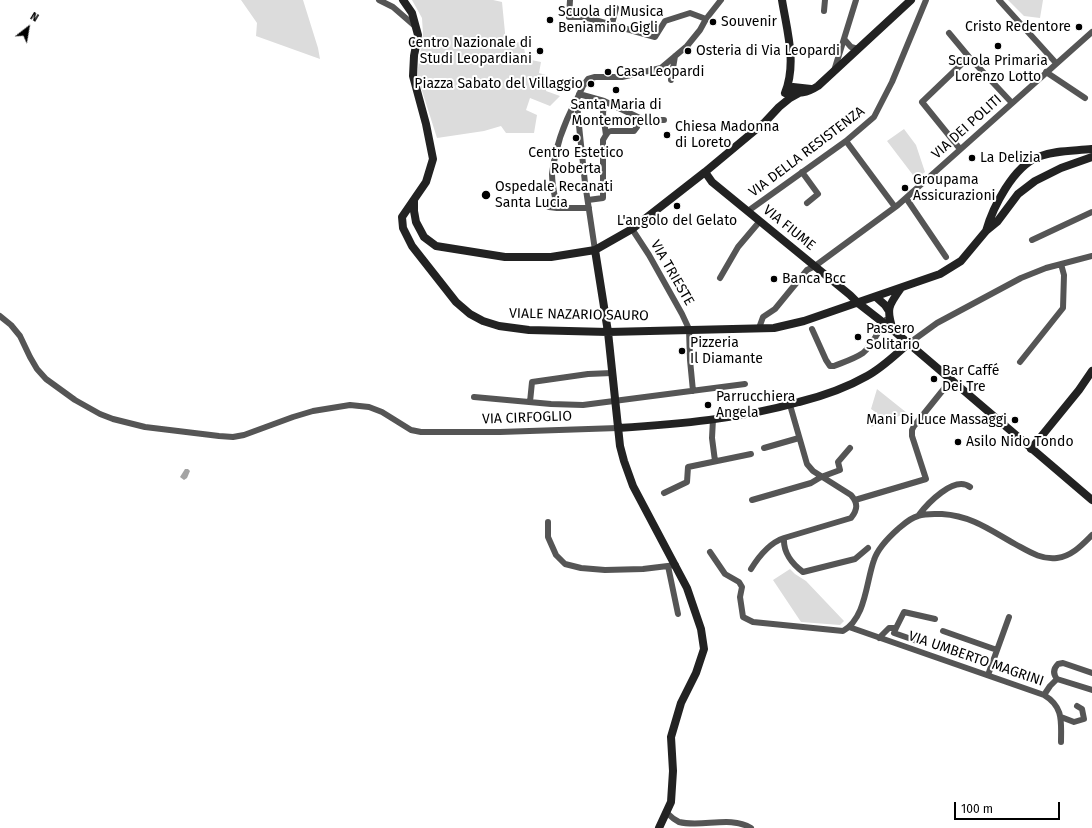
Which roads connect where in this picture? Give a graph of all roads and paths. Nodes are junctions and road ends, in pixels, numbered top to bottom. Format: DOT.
graph roads {
  1 [pos="379,0"];
  2 [pos="403,0"];
  3 [pos="570,0"];
  4 [pos="721,0"];
  5 [pos="782,0"];
  6 [pos="824,0"];
  7 [pos="856,0"];
  8 [pos="912,0"];
  9 [pos="926,0"];
  10 [pos="999,0"];
  11 [pos="616,8"];
  12 [pos="824,11"];
  13 [pos="706,19"];
  14 [pos="611,24"];
  15 [pos="417,28"];
  16 [pos="1092,32"];
  17 [pos="949,34"];
  18 [pos="844,39"];
  19 [pos="858,49"];
  20 [pos="675,56"];
  21 [pos="850,56"];
  22 [pos="970,57"];
  23 [pos="841,59"];
  24 [pos="1056,63"];
  25 [pos="1046,72"];
  26 [pos="671,80"];
  27 [pos="787,89"];
  28 [pos="812,89"];
  29 [pos="799,93"];
  30 [pos="578,96"];
  31 [pos="1084,98"];
  32 [pos="604,101"];
  33 [pos="1012,103"];
  34 [pos="779,107"];
  35 [pos="639,118"];
  36 [pos="664,120"];
  37 [pos="606,135"];
  38 [pos="846,141"];
  39 [pos="960,149"];
  40 [pos="1092,149"];
  41 [pos="1092,157"];
  42 [pos="1074,163"];
  43 [pos="1092,164"];
  44 [pos="705,172"];
  45 [pos="802,172"];
  46 [pos="906,198"];
  47 [pos="414,199"];
  48 [pos="588,200"];
  49 [pos="807,203"];
  50 [pos="549,207"];
  51 [pos="895,207"];
  52 [pos="557,208"];
  53 [pos="589,208"];
  54 [pos="748,211"];
  55 [pos="1092,212"];
  56 [pos="760,221"];
  57 [pos="632,229"];
  58 [pos="986,232"];
  59 [pos="1032,240"];
  60 [pos="596,250"];
  61 [pos="1092,256"];
  62 [pos="946,257"];
  63 [pos="1061,264"];
  64 [pos="815,266"];
  65 [pos="720,278"];
  66 [pos="902,287"];
  67 [pos="876,297"];
  68 [pos="858,303"];
  69 [pos="875,315"];
  70 [pos="0,316"];
  71 [pos="887,316"];
  72 [pos="759,328"];
  73 [pos="689,330"];
  74 [pos="812,330"];
  75 [pos="608,332"];
  76 [pos="908,344"];
  77 [pos="1020,362"];
  78 [pos="612,373"];
  79 [pos="1091,376"];
  80 [pos="951,380"];
  81 [pos="745,384"];
  82 [pos="693,391"];
  83 [pos="474,397"];
  84 [pos="616,400"];
  85 [pos="530,402"];
  86 [pos="790,405"];
  87 [pos="713,419"];
  88 [pos="618,428"];
  89 [pos="799,438"];
  90 [pos="764,448"];
  91 [pos="850,448"];
  92 [pos="1031,449"];
  93 [pos="751,454"];
  94 [pos="715,461"];
  95 [pos="821,476"];
  96 [pos="970,487"];
  97 [pos="664,493"];
  98 [pos="752,500"];
  99 [pos="855,500"];
  100 [pos="1092,500"];
  101 [pos="918,516"];
  102 [pos="548,522"];
  103 [pos="1092,535"];
  104 [pos="784,538"];
  105 [pos="868,548"];
  106 [pos="710,552"];
  107 [pos="672,565"];
  108 [pos="751,569"];
  109 [pos="678,614"];
  110 [pos="1008,616"];
  111 [pos="934,619"];
  112 [pos="896,628"];
  113 [pos="846,629"];
  114 [pos="943,631"];
  115 [pos="879,638"];
  116 [pos="920,642"];
  117 [pos="997,650"];
  118 [pos="1092,673"];
  119 [pos="988,675"];
  120 [pos="1058,679"];
  121 [pos="1092,690"];
  122 [pos="1044,695"];
  123 [pos="1077,706"];
  124 [pos="1061,717"];
  125 [pos="1061,742"];
  126 [pos="667,813"];
  127 [pos="659,828"];
  128 [pos="751,828"];
  1 -- 15 [label="street"];
  2 -- 15 [label="street"];
  3 -- 14 [label="street"];
  4 -- 13 [label="street"];
  5 -- 27 [label="street"];
  6 -- 12 [label="street"];
  7 -- 18 [label="street"];
  8 -- 19 [label="street"];
  9 -- 38 [label="street, VIA DELLA RESISTENZA"];
  10 -- 24 [label="street"];
  11 -- 14 [label="street"];
  13 -- 14 [label="street"];
  13 -- 20 [label="street"];
  15 -- 47 [label="street, VIALE NAZARIO SAURO"];
  16 -- 24 [label="street, VIA DEI POLITI"];
  17 -- 22 [label="street"];
  18 -- 19 [label="street"];
  18 -- 21 [label="street"];
  18 -- 23 [label="street"];
  19 -- 21 [label="street"];
  20 -- 26 [label="street"];
  20 -- 30 [label="street"];
  21 -- 23 [label="street"];
  22 -- 33 [label="street"];
  22 -- 39 [label="street"];
  23 -- 28 [label="street"];
  24 -- 25 [label="street, VIA DEI POLITI"];
  25 -- 31 [label="street"];
  25 -- 33 [label="street, VIA DEI POLITI"];
  27 -- 28 [label="street"];
  27 -- 29 [label="street"];
  27 -- 34 [label="street"];
  28 -- 29 [label="street"];
  29 -- 34 [label="street"];
  30 -- 32 [label="street"];
  30 -- 48 [label="street"];
  30 -- 52 [label="street"];
  32 -- 35 [label="street"];
  32 -- 37 [label="street"];
  33 -- 39 [label="street, VIA DEI POLITI"];
  34 -- 44 [label="street"];
  35 -- 36 [label="street"];
  35 -- 37 [label="street"];
  37 -- 48 [label="street"];
  38 -- 45 [label="street, VIA DELLA RESISTENZA"];
  38 -- 51 [label="street"];
  39 -- 46 [label="street, VIA DEI POLITI"];
  40 -- 58 [label="street, VIALE NAZARIO SAURO"];
  41 -- 42 [label="street, VIALE NAZARIO SAURO"];
  42 -- 43 [label="street"];
  42 -- 58 [label="street, VIALE NAZARIO SAURO"];
  44 -- 54 [label="street, VIA FIUME"];
  44 -- 57 [label="street"];
  45 -- 49 [label="street"];
  45 -- 54 [label="street, VIA DELLA RESISTENZA"];
  46 -- 51 [label="street, VIA DEI POLITI"];
  46 -- 62 [label="street"];
  47 -- 60 [label="street"];
  47 -- 75 [label="street, VIALE NAZARIO SAURO"];
  48 -- 53 [label="street"];
  50 -- 52 [label="street"];
  51 -- 64 [label="street, VIA DEI POLITI"];
  52 -- 53 [label="street"];
  53 -- 60 [label="street"];
  54 -- 56 [label="street, VIA FIUME"];
  55 -- 59 [label="street"];
  56 -- 64 [label="street, VIA FIUME"];
  56 -- 65 [label="street"];
  57 -- 60 [label="street"];
  57 -- 73 [label="street, VIA TRIESTE"];
  58 -- 66 [label="street, VIALE NAZARIO SAURO"];
  60 -- 75 [label="street"];
  61 -- 63 [label="street"];
  63 -- 76 [label="street"];
  63 -- 77 [label="street"];
  64 -- 68 [label="street, VIA FIUME"];
  64 -- 72 [label="street"];
  66 -- 67 [label="street, VIALE NAZARIO SAURO"];
  66 -- 71 [label="street"];
  67 -- 68 [label="street, VIALE NAZARIO SAURO"];
  67 -- 69 [label="street"];
  67 -- 71 [label="street"];
  68 -- 69 [label="street, VIA FIUME"];
  68 -- 72 [label="street, VIALE NAZARIO SAURO"];
  69 -- 71 [label="street, VIA FIUME"];
  70 -- 88 [label="street, VIA CIRFOGLIO"];
  71 -- 74 [label="street"];
  71 -- 76 [label="street"];
  72 -- 73 [label="street, VIALE NAZARIO SAURO"];
  73 -- 75 [label="street, VIALE NAZARIO SAURO"];
  73 -- 82 [label="street"];
  75 -- 78 [label="street"];
  76 -- 80 [label="street"];
  76 -- 86 [label="street"];
  78 -- 84 [label="street"];
  78 -- 85 [label="street"];
  79 -- 92 [label="street"];
  80 -- 92 [label="street"];
  80 -- 99 [label="street"];
  81 -- 82 [label="street"];
  82 -- 84 [label="street"];
  83 -- 85 [label="street"];
  84 -- 85 [label="street"];
  84 -- 88 [label="street"];
  86 -- 87 [label="street"];
  86 -- 89 [label="street"];
  87 -- 88 [label="street"];
  87 -- 94 [label="street"];
  88 -- 107 [label="street"];
  89 -- 90 [label="street"];
  89 -- 95 [label="street"];
  91 -- 95 [label="street"];
  92 -- 100 [label="street"];
  93 -- 94 [label="street"];
  94 -- 97 [label="street"];
  95 -- 98 [label="street"];
  95 -- 99 [label="street"];
  96 -- 101 [label="street"];
  99 -- 104 [label="street"];
  101 -- 103 [label="street"];
  101 -- 113 [label="street"];
  102 -- 107 [label="street"];
  104 -- 105 [label="street"];
  104 -- 108 [label="street"];
  106 -- 113 [label="street, VIA UMBERTO MAGRINI"];
  107 -- 109 [label="street"];
  107 -- 126 [label="street"];
  110 -- 117 [label="street"];
  111 -- 112 [label="street"];
  112 -- 115 [label="street"];
  112 -- 116 [label="street"];
  113 -- 115 [label="street, VIA UMBERTO MAGRINI"];
  114 -- 117 [label="street"];
  115 -- 119 [label="street, VIA UMBERTO MAGRINI"];
  117 -- 119 [label="street"];
  118 -- 120 [label="street"];
  119 -- 122 [label="street, VIA UMBERTO MAGRINI"];
  120 -- 121 [label="street"];
  120 -- 122 [label="street"];
  122 -- 124 [label="street, VIA UMBERTO MAGRINI"];
  123 -- 124 [label="street"];
  124 -- 125 [label="street, VIA UMBERTO MAGRINI"];
  126 -- 127 [label="street"];
  126 -- 128 [label="street"];
}
